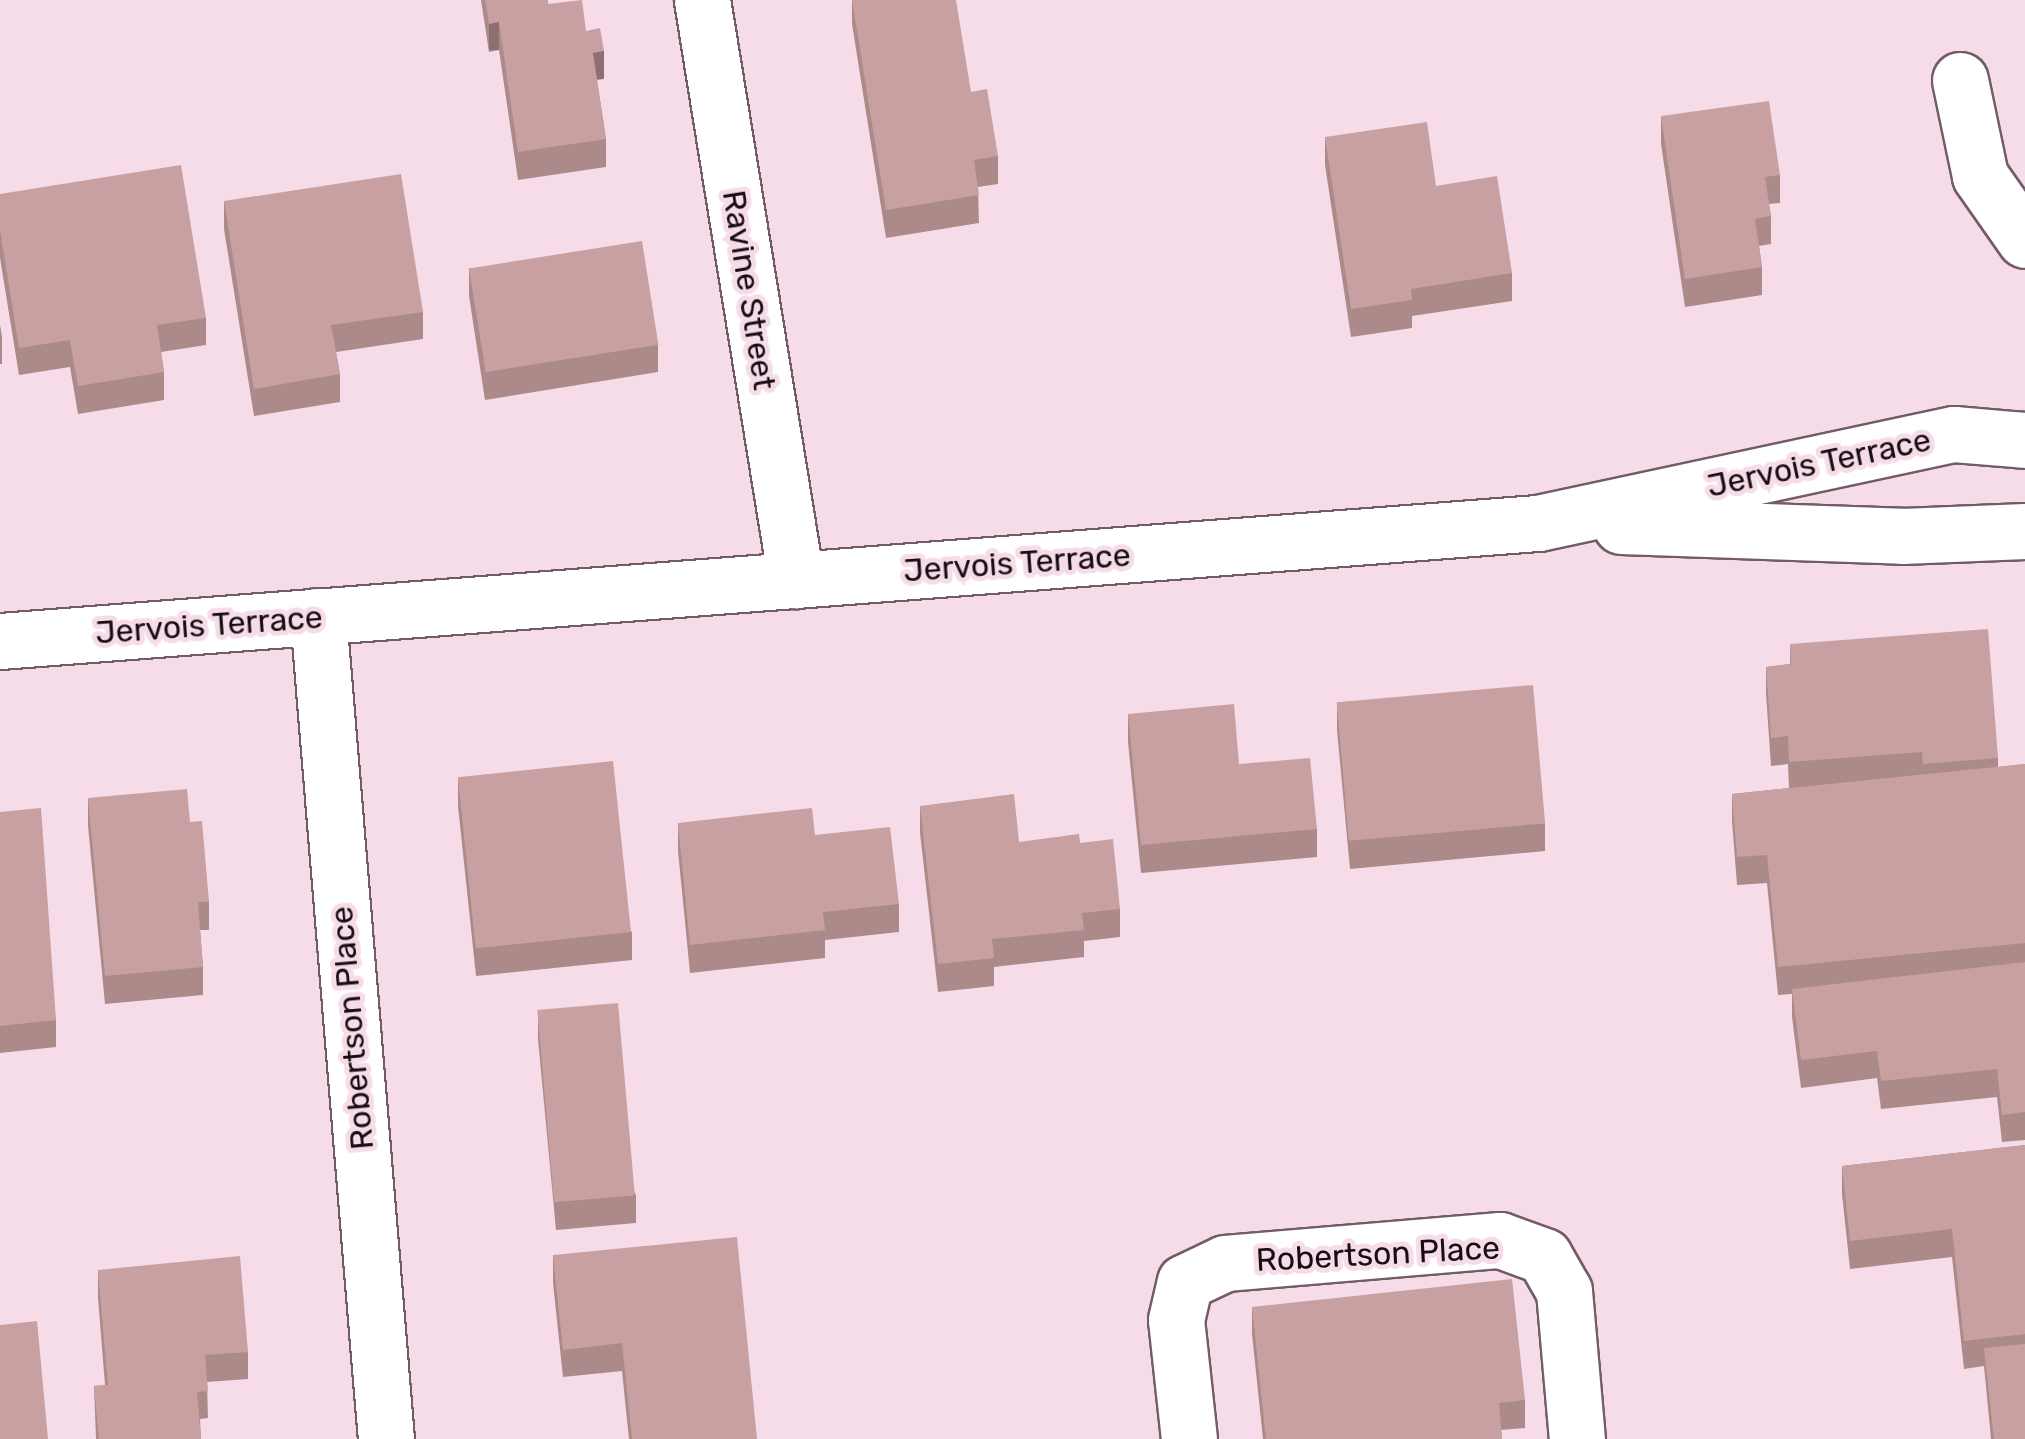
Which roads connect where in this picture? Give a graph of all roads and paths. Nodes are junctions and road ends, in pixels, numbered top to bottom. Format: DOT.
graph roads {
  1 [pos="702,0"];
  2 [pos="1960,80"];
  3 [pos="2025,240"];
  4 [pos="2025,440"];
  5 [pos="1538,523"];
  6 [pos="2025,532"];
  7 [pos="796,580"];
  8 [pos="318,616"];
  9 [pos="0,641"];
  10 [pos="386,1439"];
  11 [pos="1189,1439"];
  12 [pos="1578,1439"];
  1 -- 7 [label="street, Ravine Street"];
  2 -- 3 [label="street"];
  4 -- 5 [label="street, Jervois Terrace"];
  5 -- 6 [label="street"];
  5 -- 7 [label="street, Jervois Terrace"];
  7 -- 8 [label="street, Jervois Terrace"];
  8 -- 9 [label="street, Jervois Terrace"];
  8 -- 10 [label="street, Robertson Place"];
  11 -- 12 [label="street, Robertson Place"];
}
